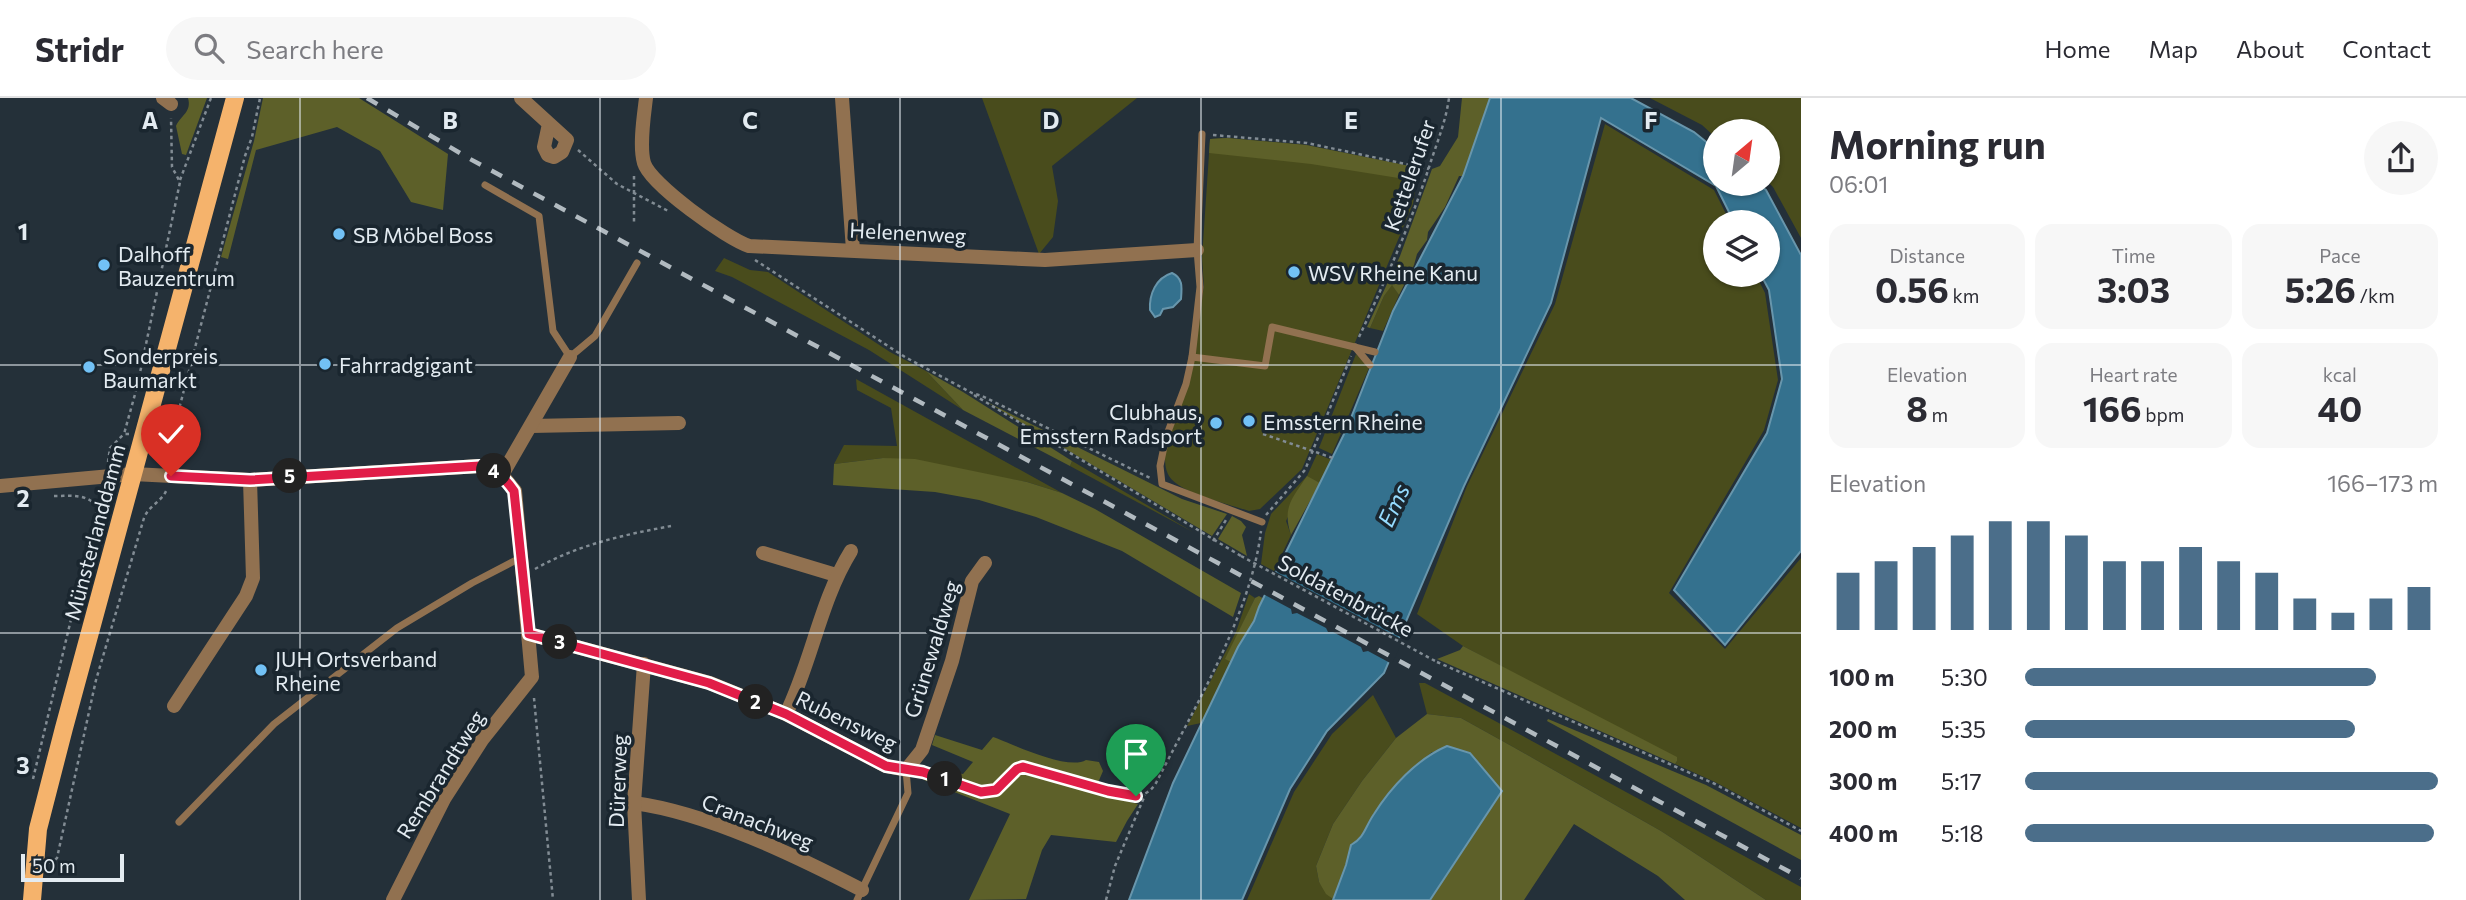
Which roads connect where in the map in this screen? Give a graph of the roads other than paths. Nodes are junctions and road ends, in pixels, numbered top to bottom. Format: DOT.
graph roads {
  1 [pos="235,98"];
  2 [pos="521,98"];
  3 [pos="646,98"];
  4 [pos="842,98"];
  5 [pos="549,124"];
  6 [pos="1202,134"];
  7 [pos="485,185"];
  8 [pos="853,250"];
  9 [pos="1198,250"];
  10 [pos="637,263"];
  11 [pos="1355,346"];
  12 [pos="1375,352"];
  13 [pos="570,357"];
  14 [pos="1192,357"];
  15 [pos="1370,365"];
  16 [pos="679,423"];
  17 [pos="531,426"];
  18 [pos="133,474"];
  19 [pos="502,475"];
  20 [pos="250,480"];
  21 [pos="0,486"];
  22 [pos="1262,522"];
  23 [pos="851,551"];
  24 [pos="763,553"];
  25 [pos="521,558"];
  26 [pos="985,562"];
  27 [pos="836,575"];
  28 [pos="529,634"];
  29 [pos="644,664"];
  30 [pos="174,706"];
  31 [pos="786,714"];
  32 [pos="906,770"];
  33 [pos="634,803"];
  34 [pos="178,822"];
  35 [pos="859,895"];
  36 [pos="32,900"];
  37 [pos="393,900"];
  38 [pos="639,900"];
  1 -- 18 [label="main road, Münsterlanddamm"];
  2 -- 5 [label="street"];
  3 -- 8 [label="street, Helenenweg"];
  4 -- 8 [label="street"];
  5 -- 5 [label="street"];
  6 -- 9 [label="lane"];
  7 -- 13 [label="lane"];
  8 -- 9 [label="street, Helenenweg"];
  9 -- 14 [label="lane"];
  10 -- 13 [label="lane"];
  11 -- 12 [label="lane"];
  11 -- 14 [label="lane"];
  11 -- 15 [label="lane"];
  13 -- 17 [label="street"];
  14 -- 22 [label="lane"];
  16 -- 17 [label="street"];
  17 -- 19 [label="street"];
  18 -- 20 [label="street"];
  18 -- 21 [label="street"];
  18 -- 36 [label="main road, Münsterlanddamm"];
  19 -- 20 [label="street"];
  19 -- 25 [label="street"];
  20 -- 30 [label="street"];
  23 -- 27 [label="street"];
  24 -- 27 [label="street"];
  25 -- 28 [label="street"];
  25 -- 34 [label="lane"];
  26 -- 32 [label="street, Grünewaldweg"];
  27 -- 31 [label="street"];
  28 -- 29 [label="street, Rubensweg"];
  28 -- 37 [label="street, Rembrandtweg"];
  29 -- 31 [label="street, Rubensweg"];
  29 -- 33 [label="street, Dürerweg"];
  31 -- 32 [label="street, Rubensweg"];
  32 -- 35 [label="lane, Grünewaldweg"];
  33 -- 35 [label="street, Cranachweg"];
  33 -- 38 [label="street, Dürerweg"];
}
